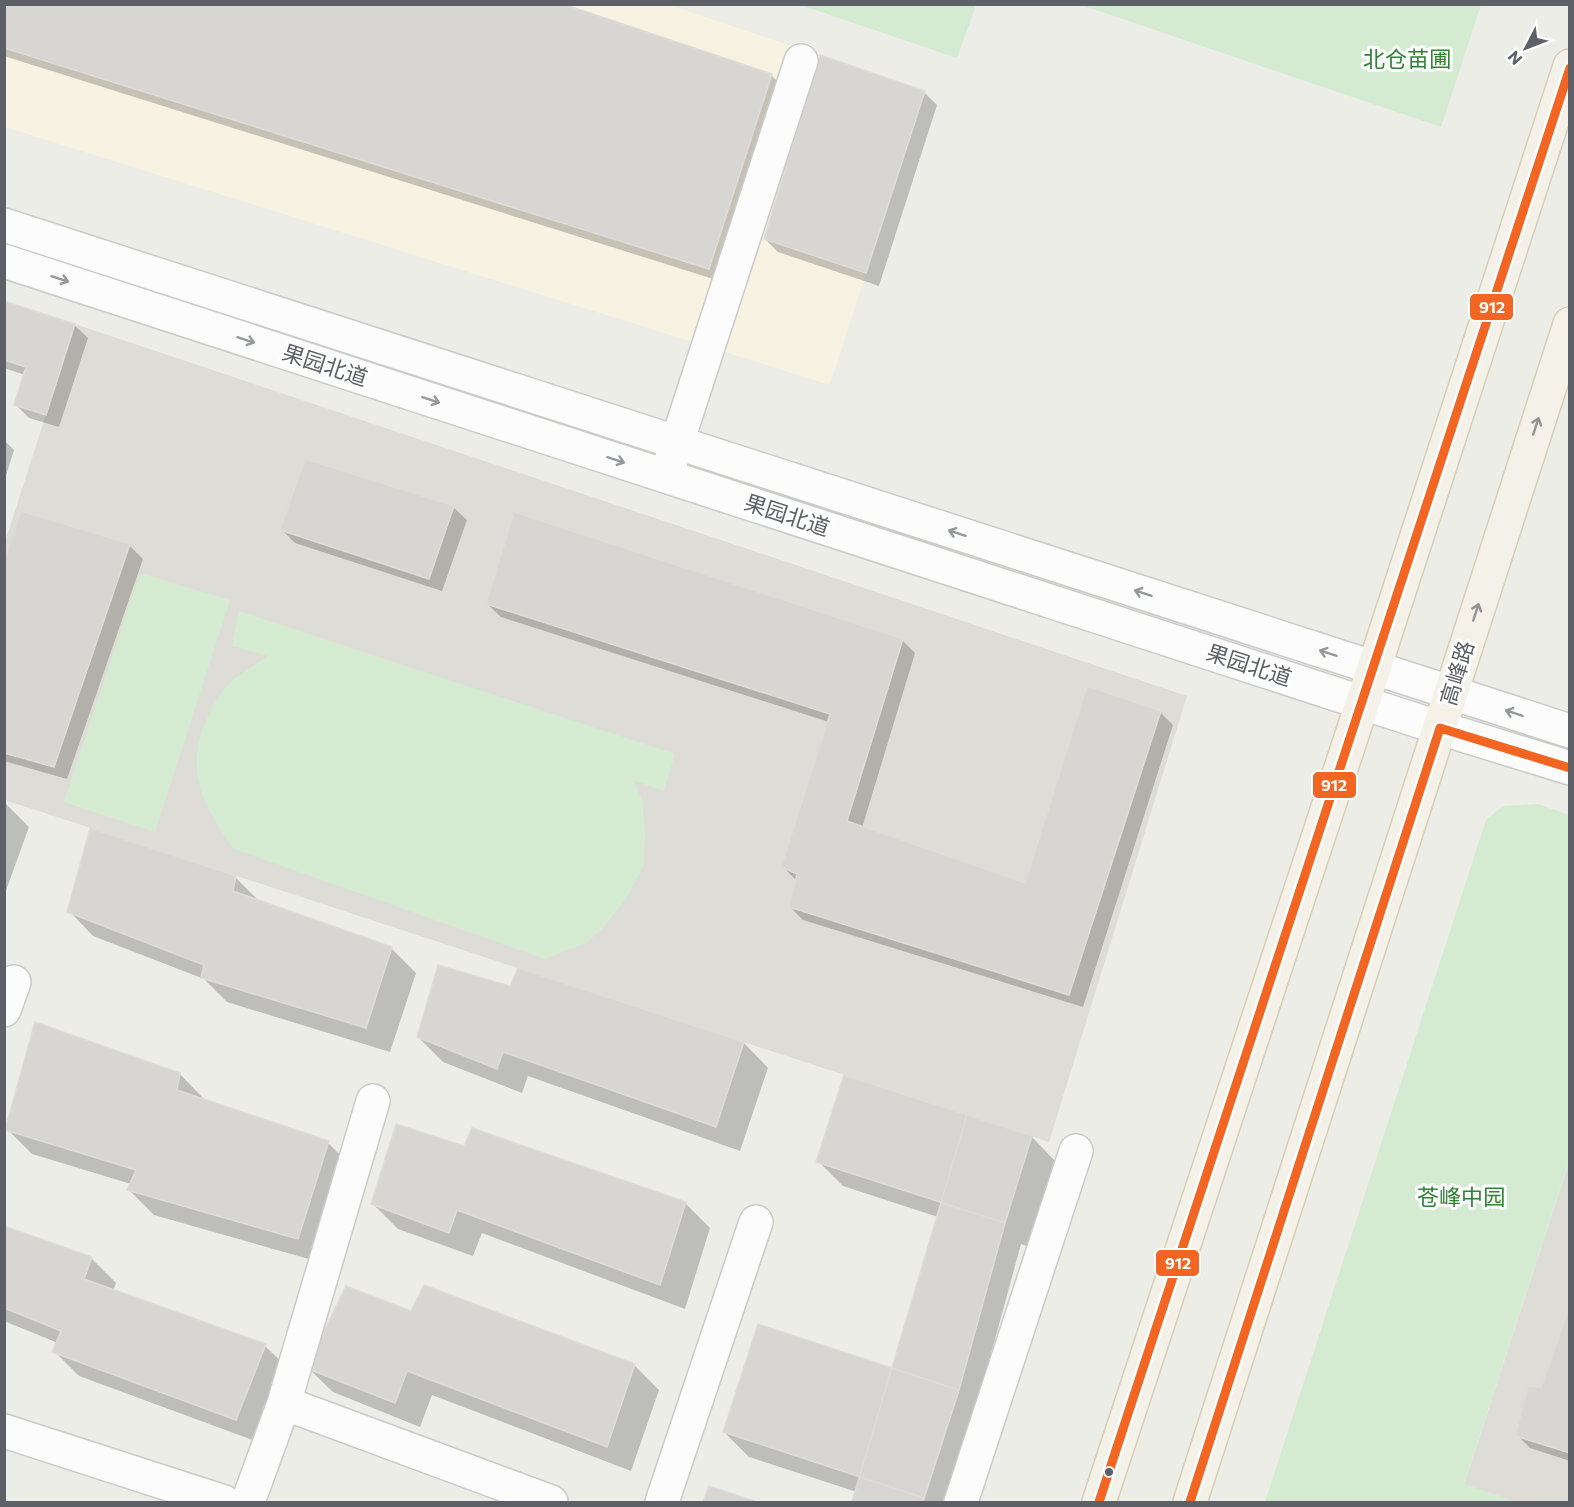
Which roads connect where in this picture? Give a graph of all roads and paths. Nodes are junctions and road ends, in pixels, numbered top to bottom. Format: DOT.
graph roads {
  1 [pos="801,61"];
  2 [pos="1569,66"];
  3 [pos="4,225"];
  4 [pos="4,261"];
  5 [pos="1569,324"];
  6 [pos="677,442"];
  7 [pos="666,476"];
  8 [pos="1374,668"];
  9 [pos="1450,692"];
  10 [pos="1363,702"];
  11 [pos="1440,728"];
  12 [pos="1569,731"];
  13 [pos="1569,768"];
  14 [pos="373,1101"];
  15 [pos="1076,1151"];
  16 [pos="756,1222"];
  17 [pos="284,1403"];
  18 [pos="4,1431"];
  19 [pos="224,1503"];
  20 [pos="248,1503"];
  21 [pos="551,1503"];
  22 [pos="662,1503"];
  23 [pos="961,1503"];
  24 [pos="1099,1503"];
  25 [pos="1190,1503"];
  1 -- 6 [label="street"];
  2 -- 8 [label="main road"];
  3 -- 6 [label="street, 果园北道"];
  4 -- 7 [label="street, 果园北道, one-way"];
  9 -- 5 [label="main road, 高峰路, one-way"];
  6 -- 7 [label="street"];
  8 -- 6 [label="street, 果园北道, one-way"];
  7 -- 10 [label="street, 果园北道"];
  8 -- 9 [label="street, 果园北道"];
  8 -- 10 [label="main road"];
  9 -- 11 [label="main road, 高峰路"];
  12 -- 9 [label="street, 果园北道, one-way"];
  10 -- 11 [label="street, 果园北道"];
  10 -- 24 [label="main road"];
  11 -- 13 [label="street, 果园北道"];
  11 -- 25 [label="main road, 高峰路"];
  14 -- 17 [label="street"];
  15 -- 23 [label="street"];
  16 -- 22 [label="street"];
  17 -- 20 [label="street"];
  17 -- 21 [label="street"];
  18 -- 19 [label="street"];
}
